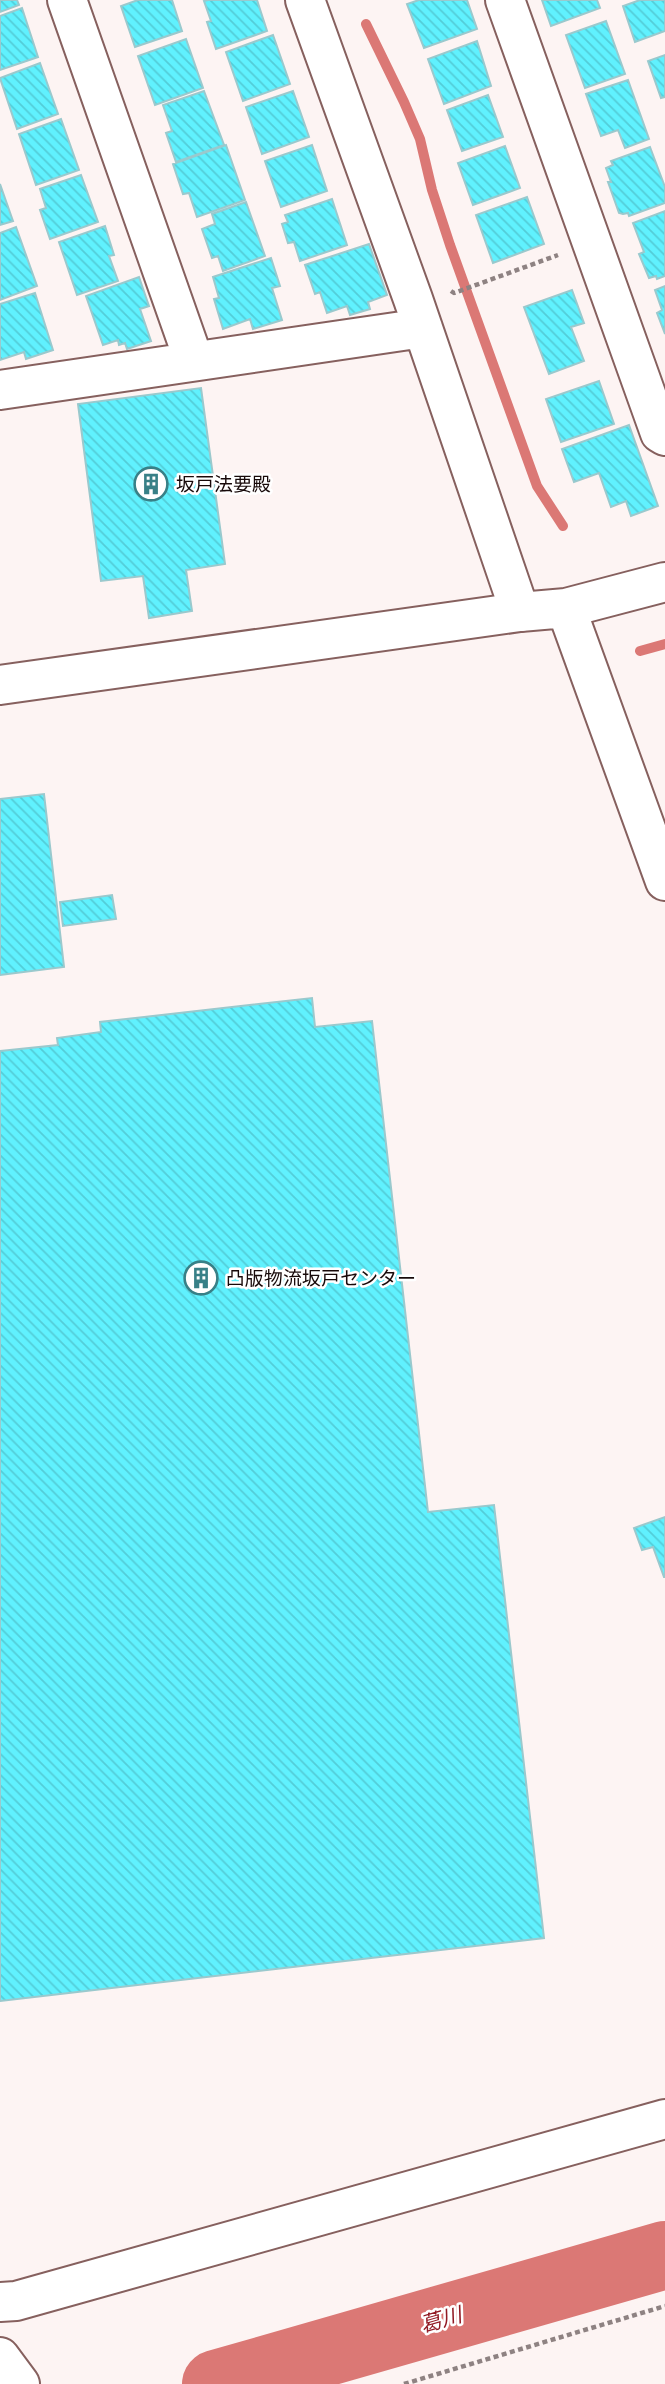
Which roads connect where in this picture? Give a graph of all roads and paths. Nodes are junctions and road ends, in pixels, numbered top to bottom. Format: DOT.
graph roads {
  1 [pos="67,0"];
  2 [pos="305,0"];
  3 [pos="505,0"];
  4 [pos="591,242"];
  5 [pos="454,293"];
  6 [pos="423,328"];
  7 [pos="194,361"];
  8 [pos="0,390"];
  9 [pos="665,436"];
  10 [pos="665,582"];
  11 [pos="566,608"];
  12 [pos="520,612"];
  13 [pos="0,685"];
  14 [pos="665,881"];
  15 [pos="665,2119"];
  16 [pos="0,2302"];
  17 [pos="665,2306"];
  18 [pos="0,2357"];
  19 [pos="20,2384"];
  20 [pos="404,2384"];
  1 -- 7 [label="street"];
  2 -- 6 [label="street"];
  3 -- 4 [label="street"];
  4 -- 5 [label="path"];
  4 -- 9 [label="street"];
  6 -- 7 [label="street"];
  6 -- 12 [label="street"];
  7 -- 8 [label="street"];
  10 -- 11 [label="street"];
  11 -- 12 [label="street"];
  11 -- 14 [label="street"];
  12 -- 13 [label="street"];
  15 -- 16 [label="street"];
  17 -- 20 [label="path"];
  18 -- 19 [label="street"];
}
